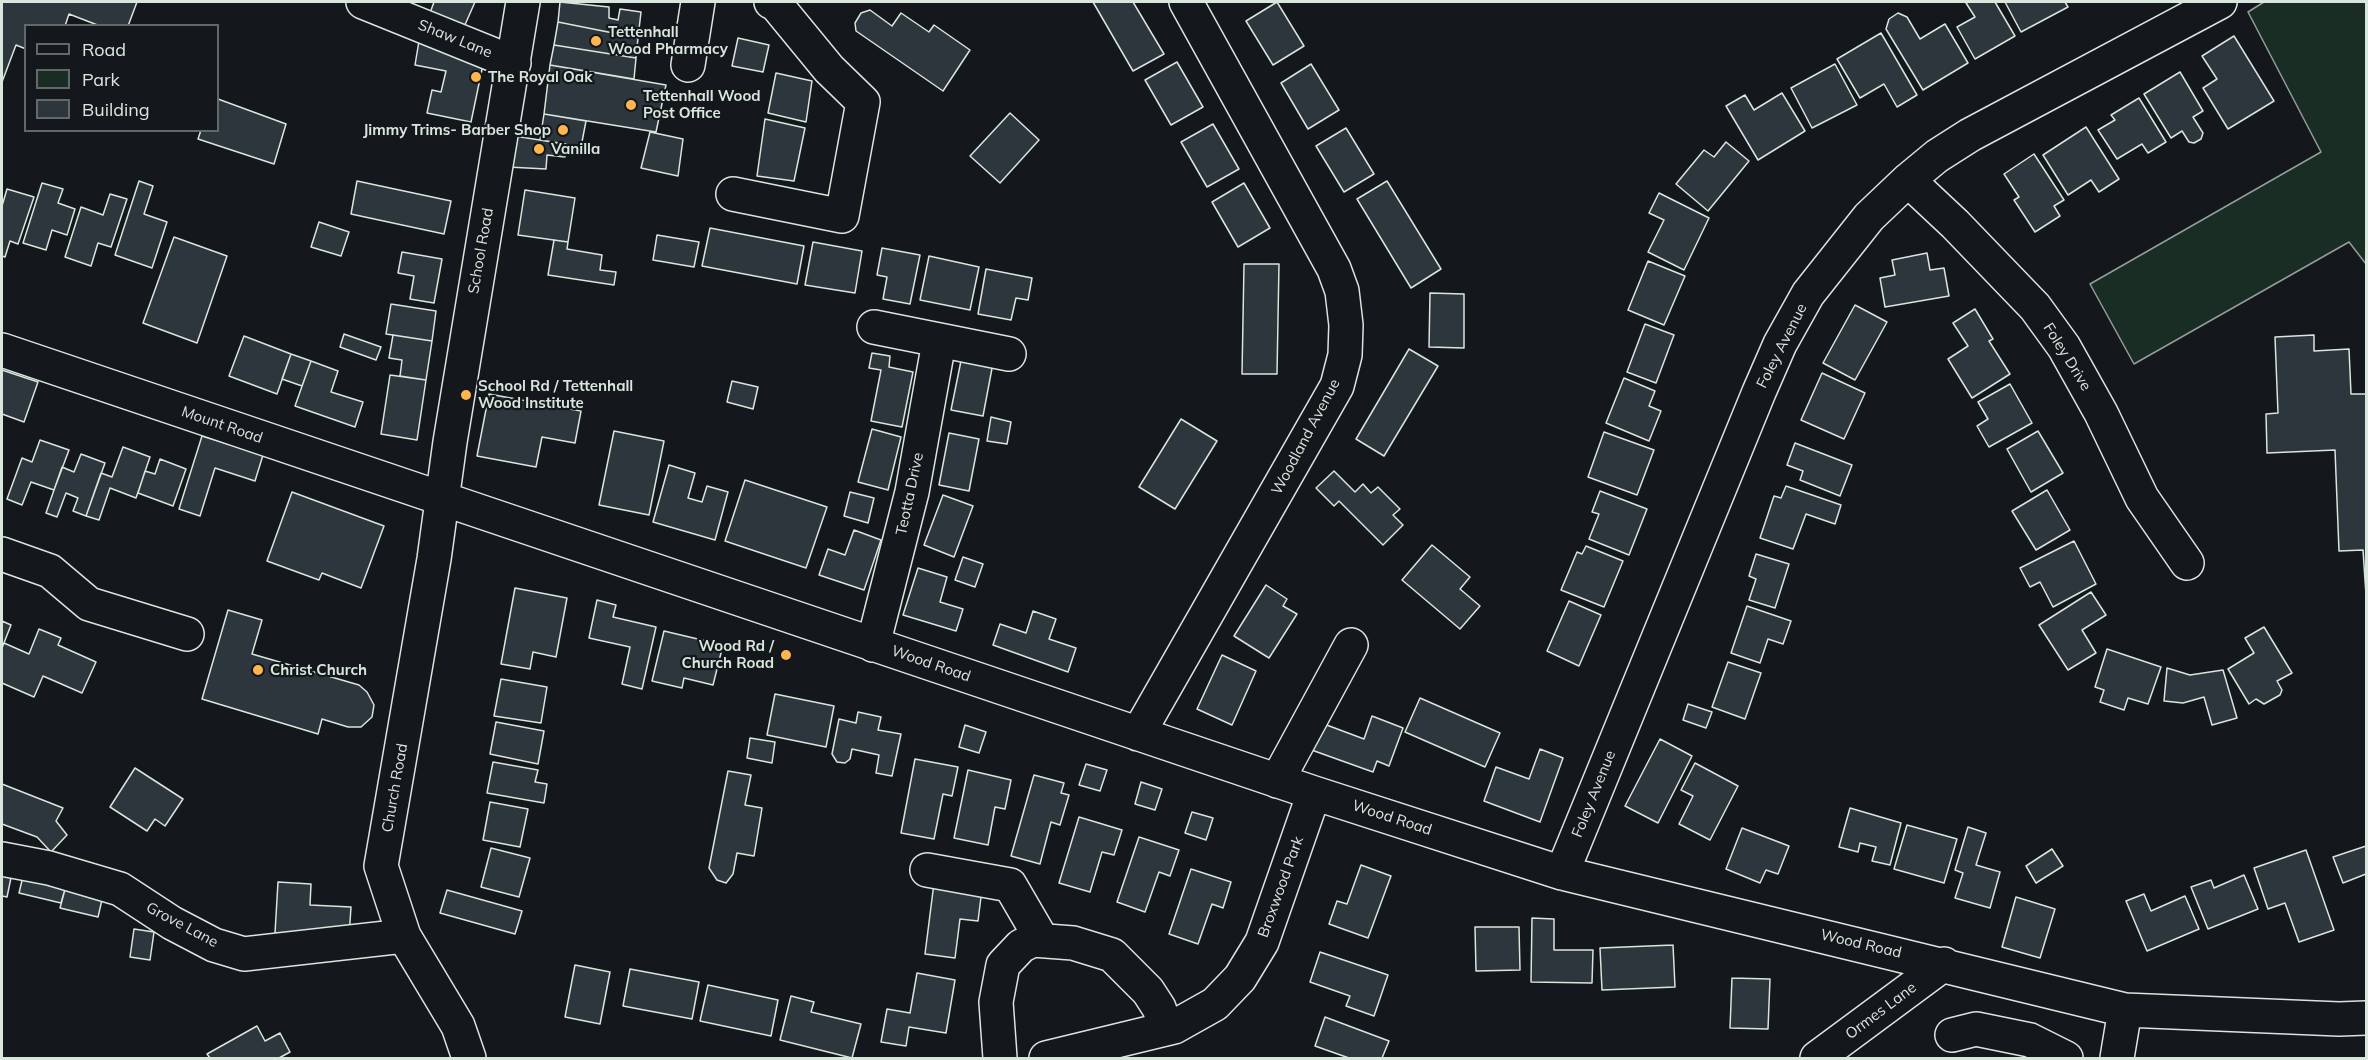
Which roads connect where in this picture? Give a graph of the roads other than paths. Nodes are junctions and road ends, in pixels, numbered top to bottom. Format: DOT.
graph roads {
  1 [pos="363,2"];
  2 [pos="523,2"];
  3 [pos="698,2"];
  4 [pos="771,2"];
  5 [pos="1186,2"];
  6 [pos="2220,2"];
  7 [pos="514,63"];
  8 [pos="688,65"];
  9 [pos="1908,180"];
  10 [pos="733,194"];
  11 [pos="874,327"];
  12 [pos="939,342"];
  13 [pos="2,350"];
  14 [pos="1009,354"];
  15 [pos="443,500"];
  16 [pos="2,554"];
  17 [pos="2187,563"];
  18 [pos="187,634"];
  19 [pos="873,645"];
  20 [pos="1351,645"];
  21 [pos="1138,734"];
  22 [pos="1277,781"];
  23 [pos="1314,793"];
  24 [pos="2,859"];
  25 [pos="927,870"];
  26 [pos="1562,873"];
  27 [pos="404,936"];
  28 [pos="1042,940"];
  29 [pos="1944,964"];
  30 [pos="2125,1010"];
  31 [pos="2367,1018"];
  32 [pos="1166,1029"];
  33 [pos="1952,1035"];
  34 [pos="470,1059"];
  35 [pos="1000,1059"];
  36 [pos="1046,1059"];
  37 [pos="1817,1059"];
  38 [pos="2066,1059"];
  39 [pos="2117,1059"];
  1 -- 7 [label="street, Shaw Lane"];
  2 -- 7 [label="street, School Road"];
  3 -- 8 [label="street"];
  4 -- 10 [label="street"];
  5 -- 21 [label="street, Woodland Avenue"];
  6 -- 9 [label="street, Foley Avenue"];
  7 -- 15 [label="street, School Road"];
  9 -- 17 [label="street, Foley Drive"];
  9 -- 26 [label="street, Foley Avenue"];
  11 -- 12 [label="street"];
  12 -- 14 [label="street"];
  12 -- 19 [label="street, Teotta Drive"];
  13 -- 15 [label="street, Mount Road"];
  15 -- 19 [label="street, Wood Road"];
  15 -- 27 [label="street, Church Road"];
  16 -- 18 [label="street"];
  19 -- 21 [label="street, Wood Road"];
  20 -- 22 [label="street"];
  21 -- 22 [label="street, Wood Road"];
  22 -- 23 [label="street, Wood Road"];
  23 -- 26 [label="street, Wood Road"];
  23 -- 32 [label="street, Broxwood Park"];
  24 -- 27 [label="street, Grove Lane"];
  25 -- 28 [label="street"];
  26 -- 29 [label="street, Wood Road"];
  27 -- 34 [label="street, Church Road"];
  28 -- 32 [label="street"];
  28 -- 35 [label="street"];
  29 -- 30 [label="street, Wood Road"];
  29 -- 37 [label="street, Ormes Lane"];
  30 -- 31 [label="street, Wood Road"];
  30 -- 39 [label="street"];
  32 -- 36 [label="street, Broxwood Park"];
  33 -- 38 [label="street"];
}
